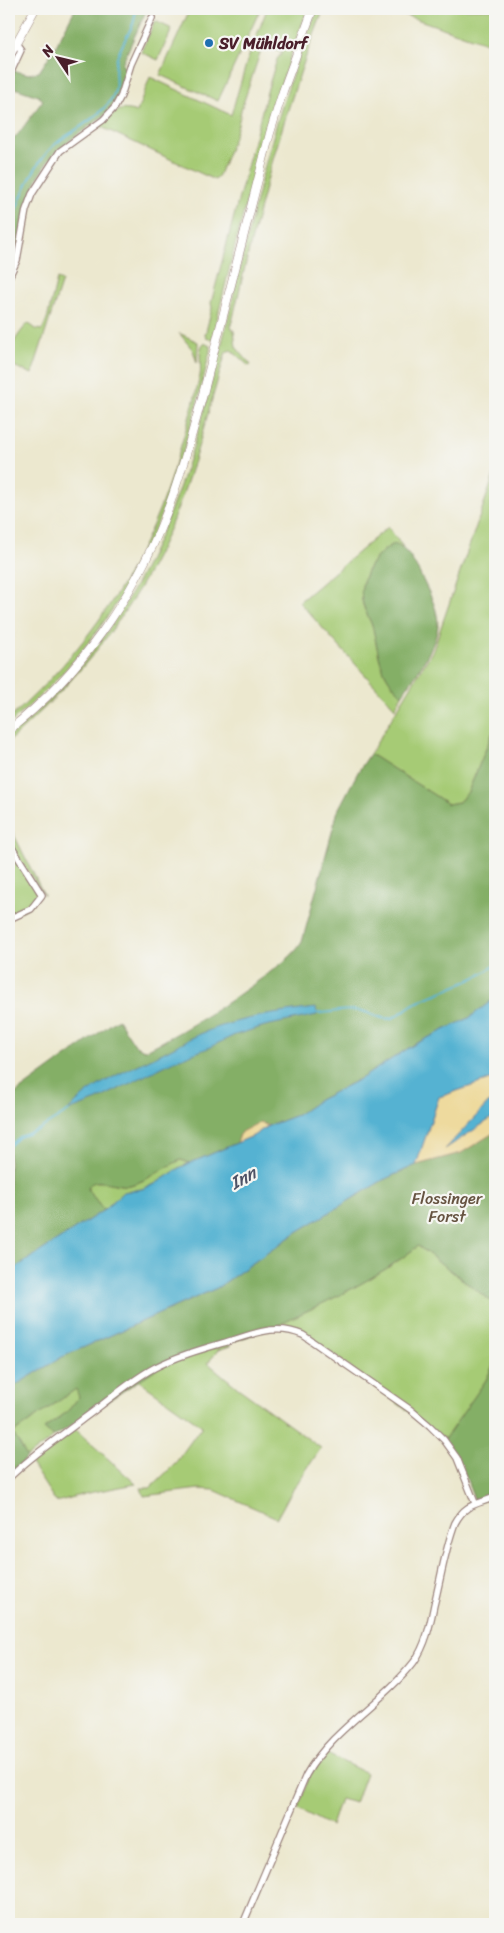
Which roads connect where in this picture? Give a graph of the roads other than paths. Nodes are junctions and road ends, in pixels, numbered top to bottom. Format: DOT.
graph roads {
  1 [pos="35,9"];
  2 [pos="313,9"];
  3 [pos="152,18"];
  4 [pos="16,42"];
  5 [pos="9,56"];
  6 [pos="9,76"];
  7 [pos="9,276"];
  8 [pos="9,730"];
  9 [pos="9,843"];
  10 [pos="9,919"];
  11 [pos="9,1478"];
  12 [pos="495,1497"];
  13 [pos="475,1503"];
  14 [pos="243,1924"];
  1 -- 4 [label="main road"];
  2 -- 8 [label="main road"];
  3 -- 7 [label="street"];
  4 -- 5 [label="main road"];
  4 -- 6 [label="street"];
  9 -- 10 [label="street"];
  11 -- 13 [label="street"];
  12 -- 13 [label="street"];
  13 -- 14 [label="street"];
}
